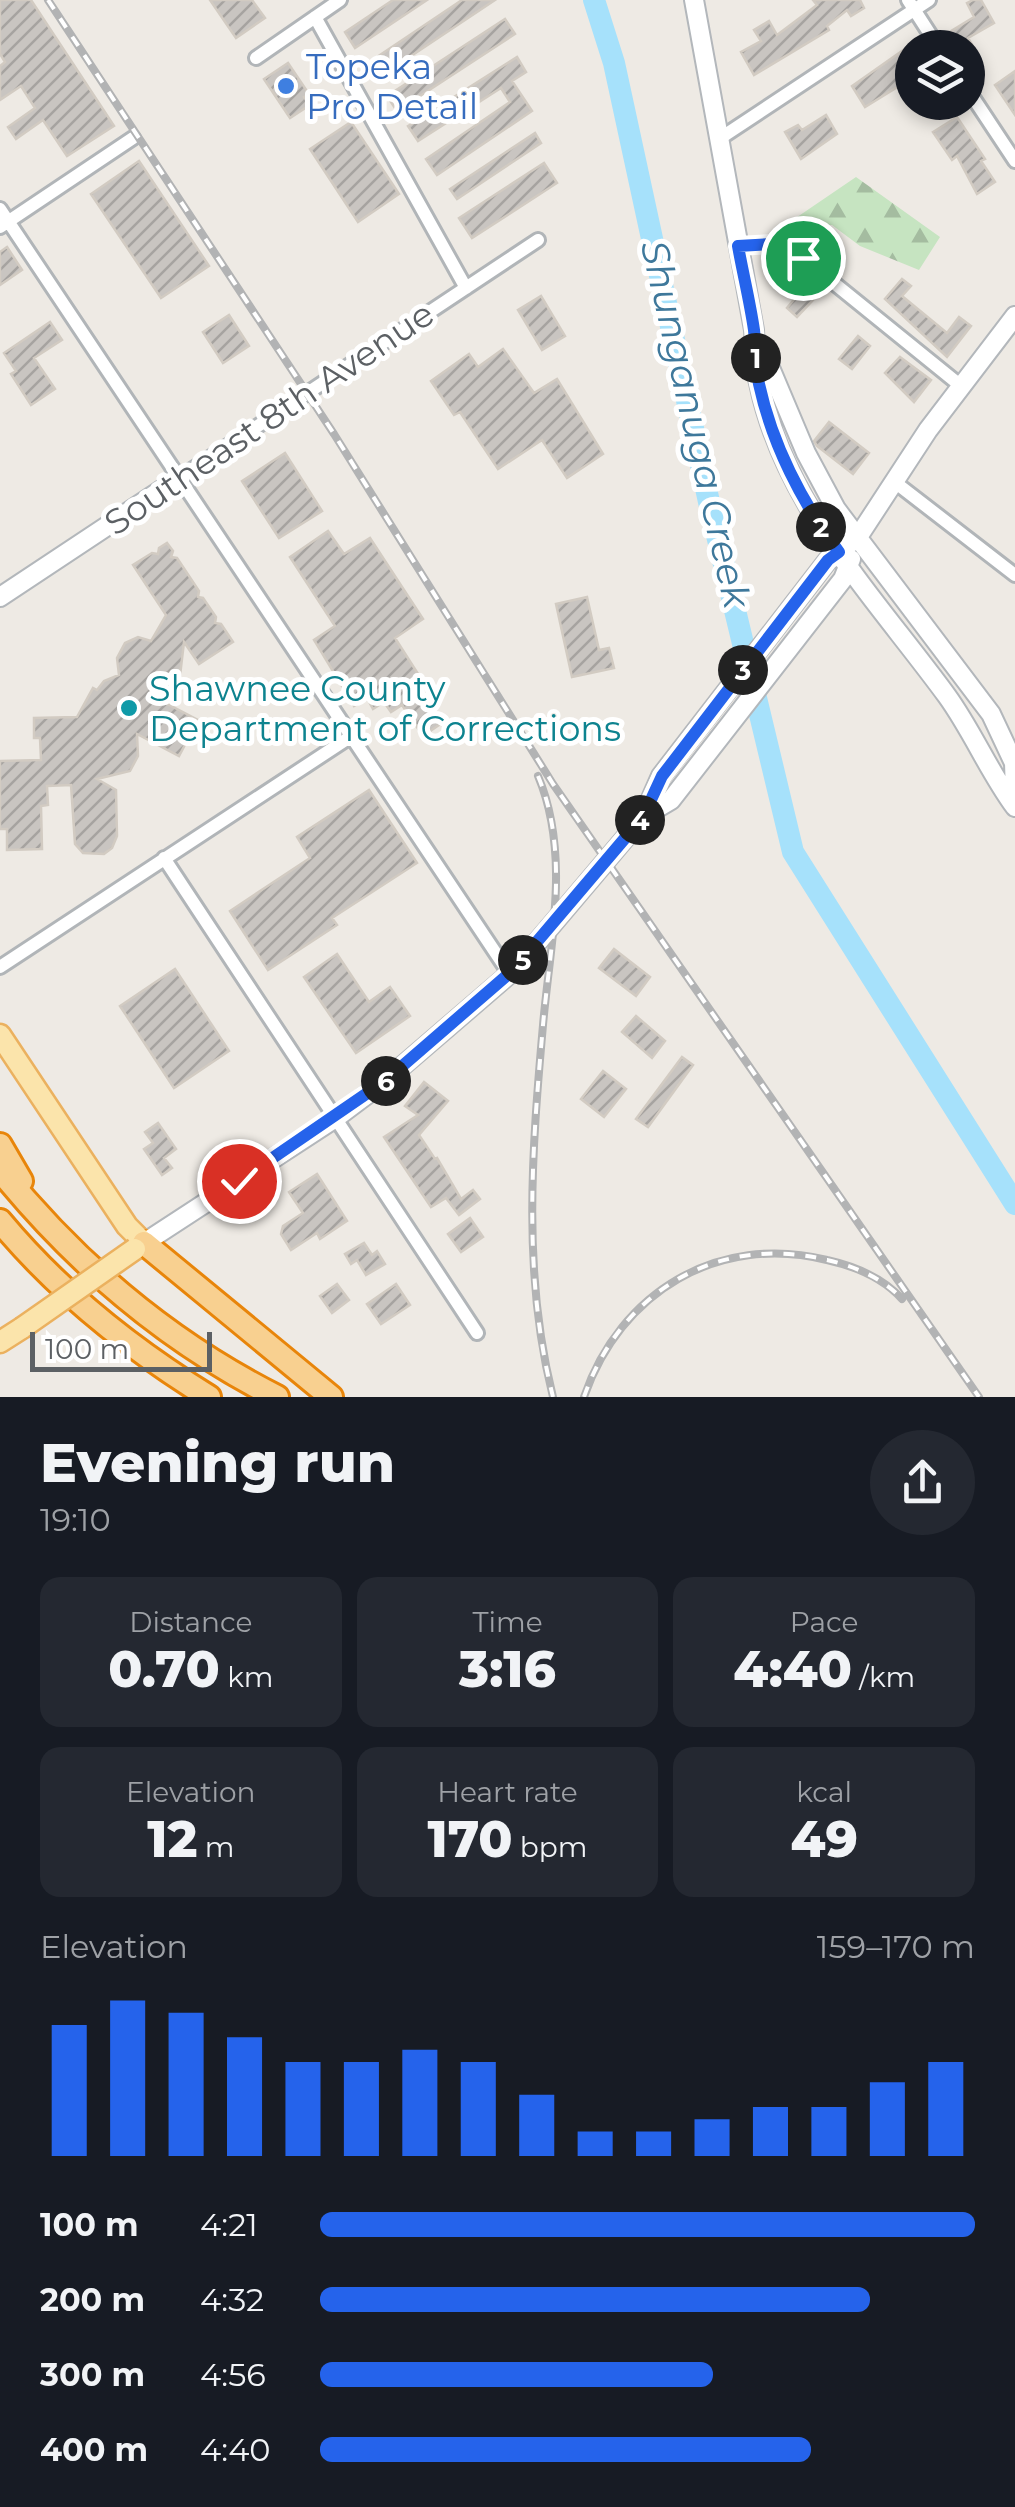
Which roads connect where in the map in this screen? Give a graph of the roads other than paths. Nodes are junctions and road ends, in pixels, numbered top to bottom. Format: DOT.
graph roads {
  1 [pos="340,0"];
  2 [pos="694,0"];
  3 [pos="929,0"];
  4 [pos="911,5"];
  5 [pos="315,17"];
  6 [pos="928,30"];
  7 [pos="256,58"];
  8 [pos="985,115"];
  9 [pos="133,138"];
  10 [pos="719,139"];
  11 [pos="1015,160"];
  12 [pos="0,208"];
  13 [pos="4,224"];
  14 [pos="538,240"];
  15 [pos="738,246"];
  16 [pos="466,288"];
  17 [pos="1014,320"];
  18 [pos="754,330"];
  19 [pos="961,386"];
  20 [pos="181,477"];
  21 [pos="896,483"];
  22 [pos="858,537"];
  23 [pos="844,558"];
  24 [pos="1015,575"];
  25 [pos="0,597"];
  26 [pos="353,736"];
  27 [pos="1015,791"];
  28 [pos="1015,807"];
  29 [pos="643,817"];
  30 [pos="164,858"];
  31 [pos="0,967"];
  32 [pos="509,974"];
  33 [pos="0,1035"];
  34 [pos="337,1117"];
  35 [pos="0,1145"];
  36 [pos="0,1170"];
  37 [pos="0,1221"];
  38 [pos="0,1238"];
  39 [pos="62,1241"];
  40 [pos="140,1246"];
  41 [pos="40,1264"];
  42 [pos="477,1332"];
  43 [pos="0,1342"];
  44 [pos="209,1397"];
  45 [pos="277,1397"];
  46 [pos="332,1397"];
  1 -- 5 [label="street"];
  2 -- 10 [label="main road"];
  3 -- 4 [label="street"];
  4 -- 6 [label="street"];
  4 -- 10 [label="street"];
  5 -- 7 [label="street"];
  5 -- 16 [label="street"];
  8 -- 11 [label="street"];
  9 -- 13 [label="street"];
  10 -- 15 [label="main road"];
  12 -- 13 [label="street"];
  13 -- 20 [label="street"];
  14 -- 16 [label="street, Southeast 8th Avenue"];
  15 -- 18 [label="main road"];
  15 -- 19 [label="street"];
  16 -- 20 [label="street, Southeast 8th Avenue"];
  17 -- 19 [label="main road"];
  18 -- 22 [label="main road"];
  18 -- 23 [label="main road"];
  19 -- 21 [label="main road"];
  20 -- 25 [label="main road, Southeast 8th Avenue"];
  20 -- 26 [label="street"];
  21 -- 22 [label="main road"];
  21 -- 24 [label="street"];
  22 -- 23 [label="main road"];
  22 -- 27 [label="main road"];
  23 -- 28 [label="main road"];
  23 -- 29 [label="main road"];
  23 -- 29 [label="main road"];
  26 -- 30 [label="street"];
  26 -- 32 [label="street"];
  29 -- 32 [label="main road"];
  30 -- 31 [label="street"];
  30 -- 34 [label="street"];
  32 -- 34 [label="main road"];
  33 -- 40 [label="main road"];
  34 -- 40 [label="main road"];
  34 -- 42 [label="street"];
  35 -- 39 [label="highway"];
  36 -- 39 [label="highway"];
  37 -- 41 [label="highway"];
  38 -- 41 [label="highway"];
  39 -- 45 [label="highway"];
  40 -- 43 [label="main road, bridge"];
  40 -- 46 [label="highway"];
  41 -- 44 [label="highway"];
}
